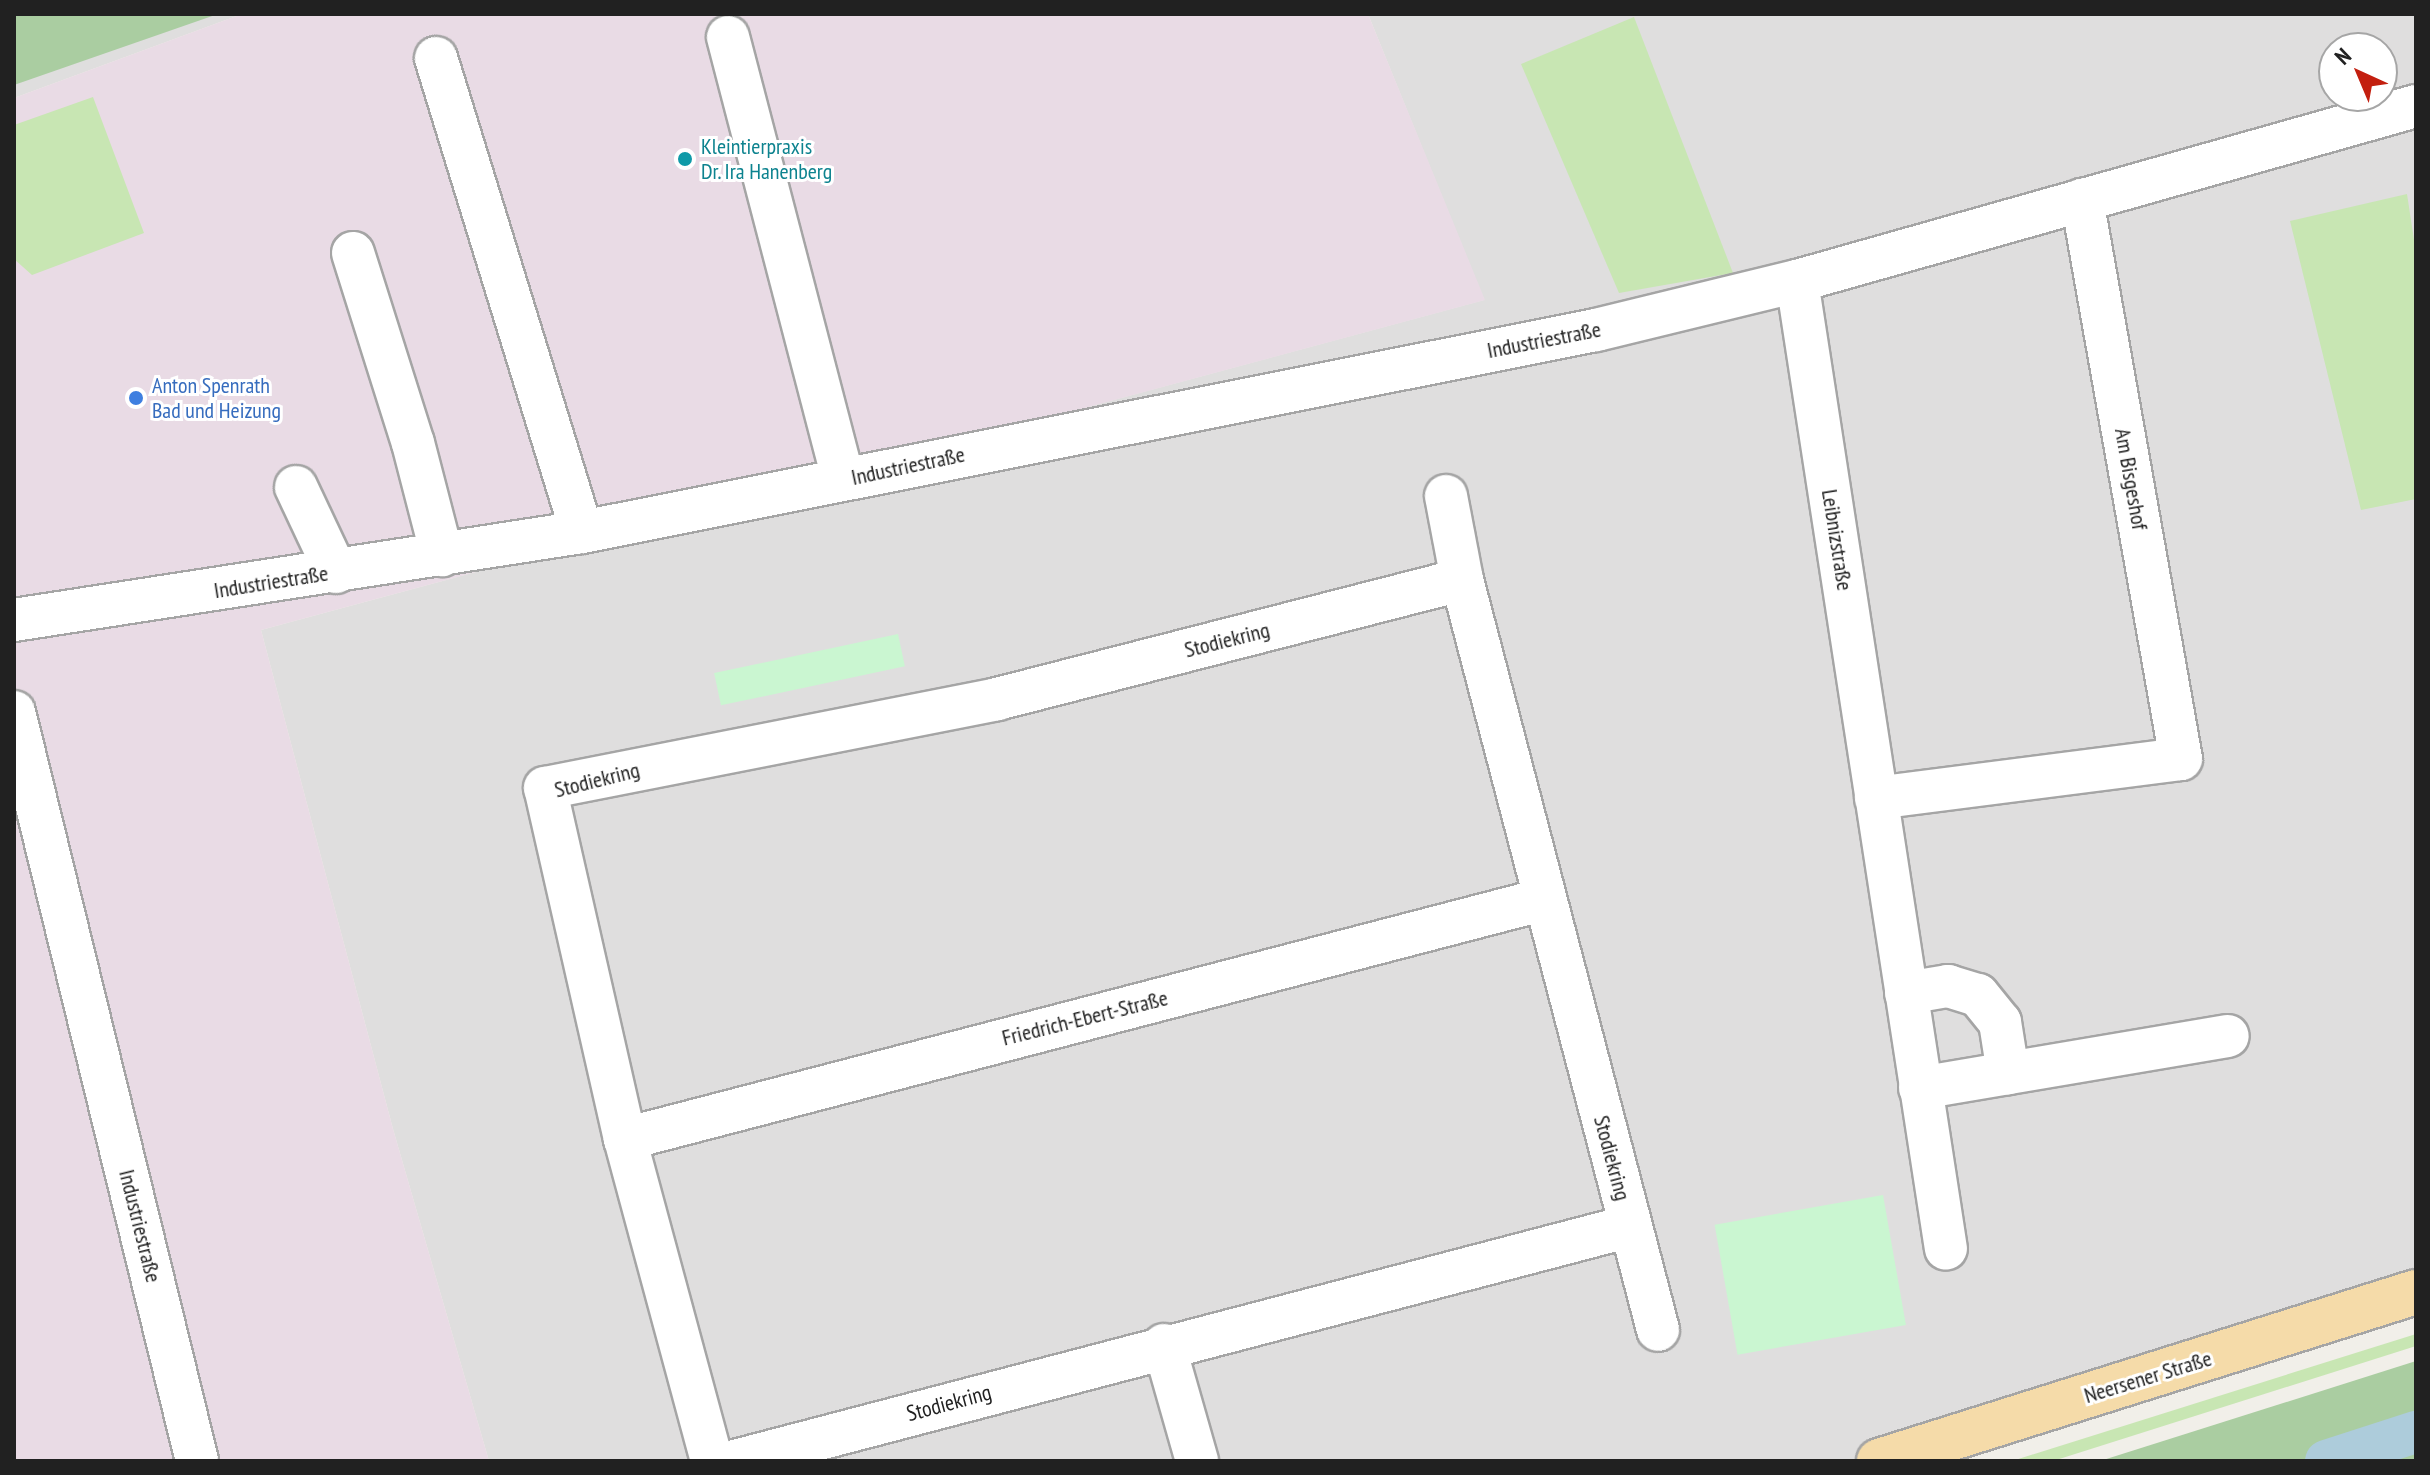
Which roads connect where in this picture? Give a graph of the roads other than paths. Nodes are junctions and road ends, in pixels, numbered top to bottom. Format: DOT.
graph roads {
  1 [pos="728,37"];
  2 [pos="436,58"];
  3 [pos="2416,106"];
  4 [pos="2082,200"];
  5 [pos="353,253"];
  6 [pos="1797,281"];
  7 [pos="843,479"];
  8 [pos="296,487"];
  9 [pos="1446,496"];
  10 [pos="582,532"];
  11 [pos="442,555"];
  12 [pos="336,572"];
  13 [pos="1462,580"];
  14 [pos="14,620"];
  15 [pos="14,712"];
  16 [pos="1876,798"];
  17 [pos="1545,899"];
  18 [pos="1906,993"];
  19 [pos="2228,1036"];
  20 [pos="2008,1073"];
  21 [pos="1920,1088"];
  22 [pos="625,1139"];
  23 [pos="1630,1226"];
  24 [pos="1946,1249"];
  25 [pos="2416,1292"];
  26 [pos="1658,1330"];
  27 [pos="1164,1345"];
  28 [pos="197,1461"];
  29 [pos="712,1461"];
  30 [pos="735,1461"];
  31 [pos="1197,1461"];
  32 [pos="1879,1461"];
  1 -- 7 [label="street"];
  2 -- 10 [label="street"];
  3 -- 4 [label="street"];
  4 -- 6 [label="street"];
  4 -- 16 [label="street, Am Bisgeshof"];
  5 -- 11 [label="street"];
  6 -- 7 [label="street, Industriestraße"];
  6 -- 16 [label="street, Leibnizstraße"];
  7 -- 10 [label="street, Industriestraße"];
  8 -- 12 [label="street"];
  9 -- 13 [label="street"];
  10 -- 11 [label="street, Industriestraße"];
  11 -- 12 [label="street, Industriestraße"];
  12 -- 14 [label="street, Industriestraße"];
  13 -- 17 [label="street, Stodiekring"];
  13 -- 22 [label="street, Stodiekring"];
  15 -- 28 [label="street, Industriestraße"];
  16 -- 18 [label="street, Leibnizstraße"];
  17 -- 22 [label="street, Friedrich-Ebert-Straße"];
  17 -- 23 [label="street, Stodiekring"];
  18 -- 20 [label="street"];
  18 -- 21 [label="street, Leibnizstraße"];
  19 -- 20 [label="street"];
  20 -- 21 [label="street"];
  21 -- 24 [label="street, Leibnizstraße"];
  22 -- 29 [label="street, Stodiekring"];
  23 -- 26 [label="street"];
  23 -- 27 [label="street, Stodiekring"];
  25 -- 32 [label="main road, Neersener Straße"];
  27 -- 30 [label="street, Stodiekring"];
  27 -- 31 [label="street"];
}
